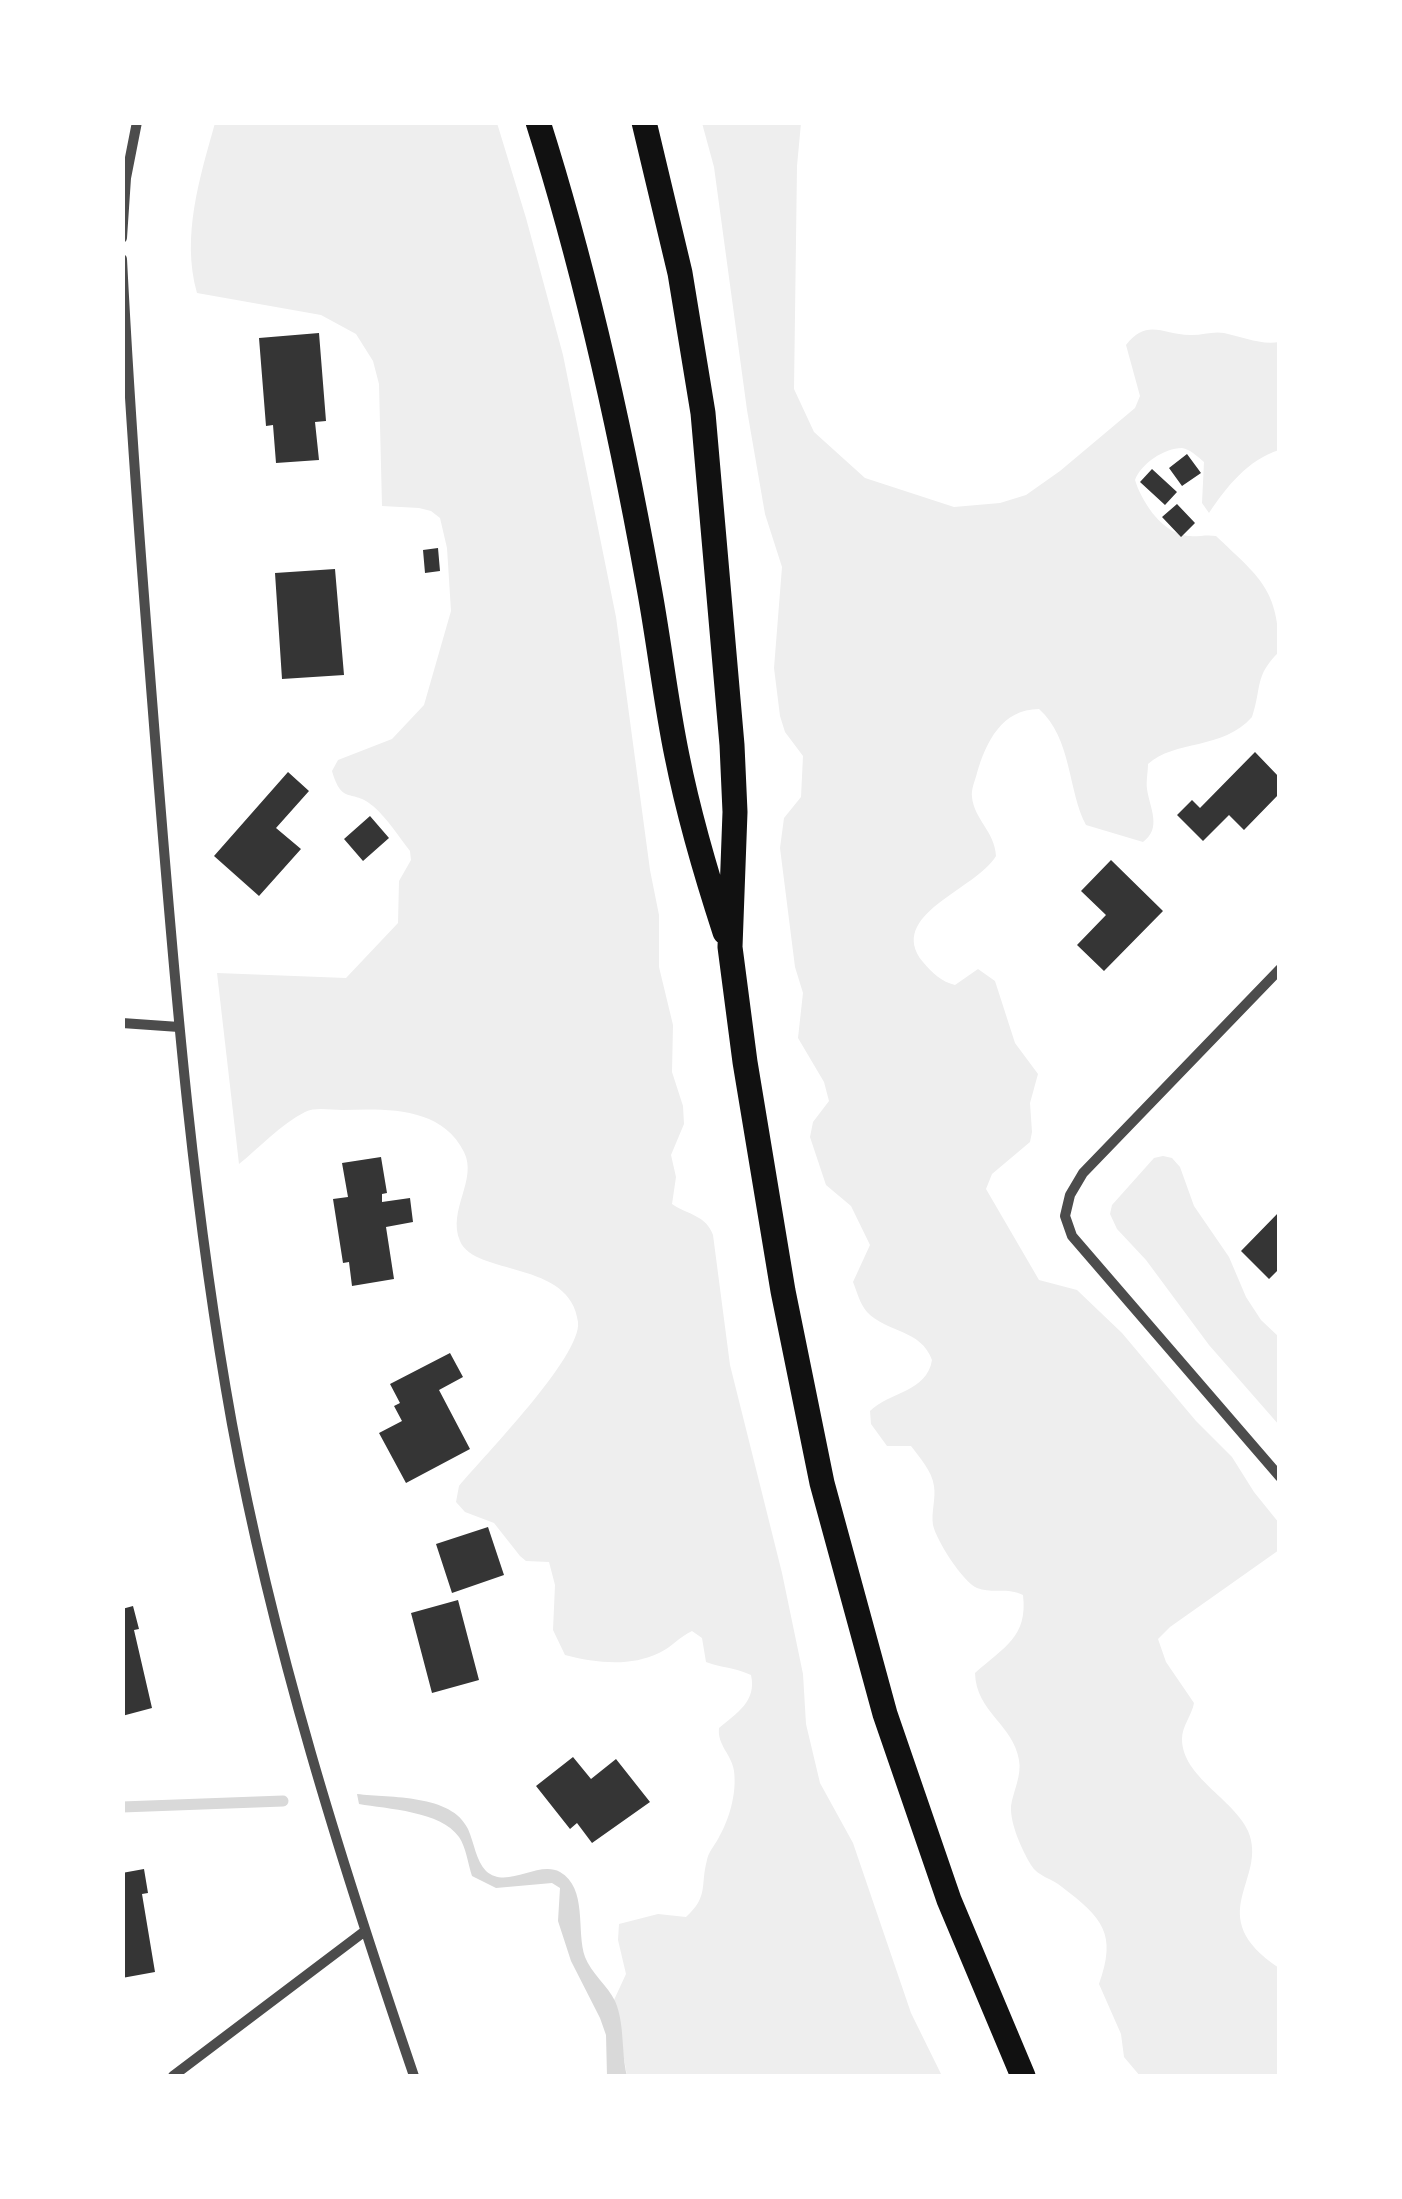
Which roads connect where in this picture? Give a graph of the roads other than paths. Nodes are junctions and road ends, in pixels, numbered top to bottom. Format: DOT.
graph roads {
  1 [pos="137,122"];
  2 [pos="538,122"];
  3 [pos="644,122"];
  4 [pos="122,238"];
  5 [pos="122,260"];
  6 [pos="730,946"];
  7 [pos="1280,969"];
  8 [pos="122,1024"];
  9 [pos="179,1027"];
  10 [pos="1280,1476"];
  11 [pos="365,1932"];
  12 [pos="174,2076"];
  13 [pos="414,2076"];
  14 [pos="1023,2076"];
  1 -- 4 [label="street"];
  2 -- 6 [label="main road"];
  3 -- 6 [label="main road"];
  5 -- 9 [label="street"];
  6 -- 14 [label="main road"];
  7 -- 10 [label="street"];
  8 -- 9 [label="street"];
  9 -- 11 [label="street"];
  11 -- 12 [label="street"];
  11 -- 13 [label="street"];
}
